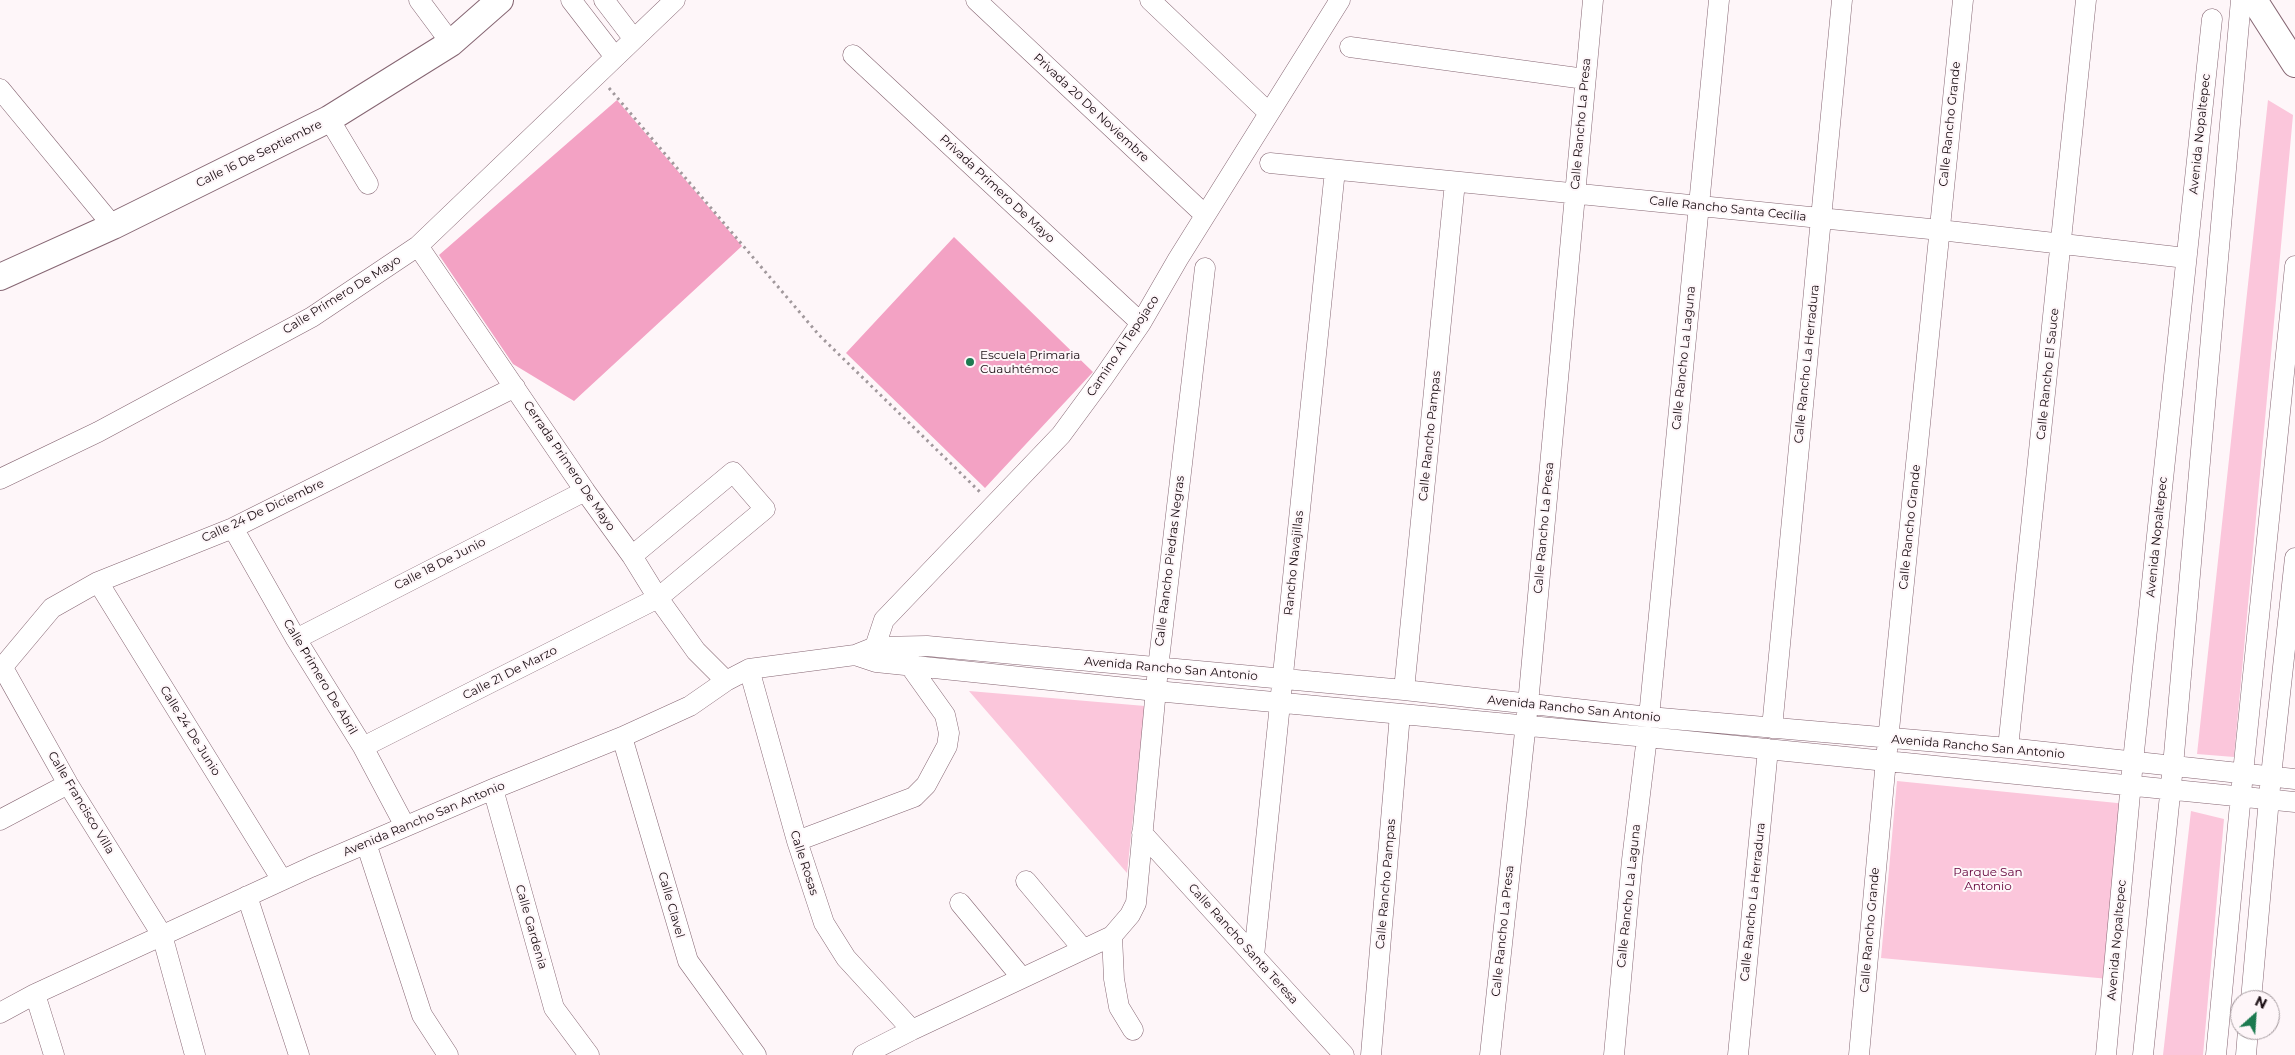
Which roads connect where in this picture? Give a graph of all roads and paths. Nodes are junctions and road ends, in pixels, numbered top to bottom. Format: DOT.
graph roads {
  1 [pos="419,0"];
  2 [pos="500,0"];
  3 [pos="571,0"];
  4 [pos="604,0"];
  5 [pos="675,0"];
  6 [pos="976,0"];
  7 [pos="1593,0"];
  8 [pos="1720,0"];
  9 [pos="1842,0"];
  10 [pos="1963,0"];
  11 [pos="2086,0"];
  12 [pos="2241,0"];
  13 [pos="2254,0"];
  14 [pos="1152,1"];
  15 [pos="1332,3"];
  16 [pos="2212,19"];
  17 [pos="633,38"];
  18 [pos="451,43"];
  19 [pos="1350,48"];
  20 [pos="853,55"];
  21 [pos="615,57"];
  22 [pos="2295,64"];
  23 [pos="598,73"];
  24 [pos="1584,79"];
  25 [pos="0,89"];
  26 [pos="1269,112"];
  27 [pos="330,119"];
  28 [pos="1270,163"];
  29 [pos="1335,170"];
  30 [pos="1455,182"];
  31 [pos="368,184"];
  32 [pos="1576,192"];
  33 [pos="1699,206"];
  34 [pos="1206,215"];
  35 [pos="1821,218"];
  36 [pos="114,226"];
  37 [pos="1940,230"];
  38 [pos="2061,243"];
  39 [pos="418,246"];
  40 [pos="2186,258"];
  41 [pos="2295,266"];
  42 [pos="1205,268"];
  43 [pos="0,277"];
  44 [pos="1141,323"];
  45 [pos="515,387"];
  46 [pos="0,479"];
  47 [pos="585,492"];
  48 [pos="994,505"];
  49 [pos="234,528"];
  50 [pos="632,556"];
  51 [pos="2295,558"];
  52 [pos="98,582"];
  53 [pos="658,598"];
  54 [pos="296,639"];
  55 [pos="875,654"];
  56 [pos="908,656"];
  57 [pos="1158,668"];
  58 [pos="2,669"];
  59 [pos="749,669"];
  60 [pos="1282,680"];
  61 [pos="726,681"];
  62 [pos="1404,690"];
  63 [pos="1156,691"];
  64 [pos="1280,701"];
  65 [pos="1528,704"];
  66 [pos="1400,714"];
  67 [pos="1649,717"];
  68 [pos="1525,725"];
  69 [pos="1772,728"];
  70 [pos="622,737"];
  71 [pos="1647,737"];
  72 [pos="1888,739"];
  73 [pos="363,747"];
  74 [pos="2008,748"];
  75 [pos="1768,749"];
  76 [pos="1886,760"];
  77 [pos="2133,762"];
  78 [pos="2173,766"];
  79 [pos="2242,773"];
  80 [pos="2271,776"];
  81 [pos="2295,779"];
  82 [pos="68,784"];
  83 [pos="2132,784"];
  84 [pos="2170,788"];
  85 [pos="493,789"];
  86 [pos="2240,796"];
  87 [pos="2269,799"];
  88 [pos="2295,802"];
  89 [pos="0,820"];
  90 [pos="405,826"];
  91 [pos="1142,833"];
  92 [pos="796,841"];
  93 [pos="366,843"];
  94 [pos="282,880"];
  95 [pos="1026,881"];
  96 [pos="247,896"];
  97 [pos="960,903"];
  98 [pos="162,935"];
  99 [pos="1112,936"];
  100 [pos="1083,948"];
  101 [pos="1254,956"];
  102 [pos="1022,978"];
  103 [pos="2252,990"];
  104 [pos="35,994"];
  105 [pos="0,1013"];
  106 [pos="912,1030"];
  107 [pos="1133,1030"];
  108 [pos="2247,1040"];
  109 [pos="54,1055"];
  110 [pos="195,1055"];
  111 [pos="300,1055"];
  112 [pos="448,1055"];
  113 [pos="589,1055"];
  114 [pos="756,1055"];
  115 [pos="863,1055"];
  116 [pos="1344,1055"];
  117 [pos="1371,1055"];
  118 [pos="1490,1055"];
  119 [pos="1614,1055"];
  120 [pos="1738,1055"];
  121 [pos="1859,1055"];
  122 [pos="2106,1055"];
  123 [pos="2143,1055"];
  124 [pos="2216,1055"];
  125 [pos="2246,1055"];
  1 -- 18 [label="street"];
  2 -- 18 [label="main road, Calle 16 De Septiembre"];
  3 -- 21 [label="street"];
  4 -- 17 [label="street"];
  5 -- 17 [label="street, Calle Primero De Mayo"];
  6 -- 34 [label="street, Privada 20 De Noviembre"];
  7 -- 24 [label="street, Calle Rancho La Presa"];
  8 -- 33 [label="street, Calle Rancho La Laguna"];
  9 -- 35 [label="street, Calle Rancho La Herradura"];
  10 -- 37 [label="street, Calle Rancho Grande"];
  11 -- 38 [label="street, Calle Rancho El Sauce"];
  12 -- 78 [label="street"];
  13 -- 22 [label="main road"];
  14 -- 26 [label="street"];
  15 -- 26 [label="street, Camino Al Tepojaco"];
  16 -- 40 [label="street, Avenida Nopaltepec"];
  17 -- 21 [label="street, Calle Primero De Mayo"];
  18 -- 27 [label="main road, Calle 16 De Septiembre"];
  19 -- 24 [label="street"];
  20 -- 44 [label="street, Privada Primero De Mayo"];
  21 -- 23 [label="street, Calle Primero De Mayo"];
  23 -- 39 [label="street, Calle Primero De Mayo"];
  23 -- 48 [label="path"];
  24 -- 32 [label="street, Calle Rancho La Presa"];
  25 -- 36 [label="street"];
  26 -- 34 [label="street, Camino Al Tepojaco"];
  27 -- 31 [label="street"];
  27 -- 36 [label="main road, Calle 16 De Septiembre"];
  28 -- 29 [label="street, Calle Rancho Santa Cecilia"];
  29 -- 30 [label="street, Calle Rancho Santa Cecilia"];
  29 -- 60 [label="street, Rancho Navajillas"];
  30 -- 32 [label="street, Calle Rancho Santa Cecilia"];
  30 -- 62 [label="street, Calle Rancho Pampas"];
  32 -- 33 [label="street, Calle Rancho Santa Cecilia"];
  32 -- 65 [label="street, Calle Rancho La Presa"];
  33 -- 35 [label="street, Calle Rancho Santa Cecilia"];
  33 -- 67 [label="street, Calle Rancho La Laguna"];
  34 -- 44 [label="street, Camino Al Tepojaco"];
  35 -- 37 [label="street, Calle Rancho Santa Cecilia"];
  35 -- 69 [label="street, Calle Rancho La Herradura"];
  36 -- 43 [label="main road, Calle 16 De Septiembre"];
  37 -- 38 [label="street, Calle Rancho Santa Cecilia"];
  37 -- 72 [label="street, Calle Rancho Grande"];
  38 -- 40 [label="street, Calle Rancho Santa Cecilia"];
  38 -- 74 [label="street, Calle Rancho El Sauce"];
  39 -- 45 [label="street, Cerrada Primero De Mayo"];
  39 -- 46 [label="street, Calle Primero De Mayo"];
  40 -- 77 [label="street, Avenida Nopaltepec"];
  41 -- 79 [label="street"];
  42 -- 57 [label="street, Calle Rancho Piedras Negras"];
  44 -- 48 [label="street, Camino Al Tepojaco"];
  45 -- 47 [label="street, Cerrada Primero De Mayo"];
  45 -- 49 [label="street, Calle 24 De Diciembre"];
  47 -- 50 [label="street, Cerrada Primero De Mayo"];
  47 -- 54 [label="street, Calle 18 De Junio"];
  48 -- 55 [label="street, Camino Al Tepojaco"];
  49 -- 52 [label="street, Calle 24 De Diciembre"];
  49 -- 54 [label="street, Calle Primero De Abril"];
  50 -- 53 [label="street, Cerrada Primero De Mayo"];
  50 -- 53 [label="street, Calle 21 De Marzo"];
  51 -- 80 [label="street"];
  52 -- 58 [label="street, Calle 24 De Diciembre"];
  52 -- 94 [label="street, Calle 24 De Junio"];
  53 -- 61 [label="street, Cerrada Primero De Mayo"];
  53 -- 73 [label="street, Calle 21 De Marzo"];
  54 -- 73 [label="street, Calle Primero De Abril"];
  55 -- 56 [label="street, Avenida Rancho San Antonio"];
  55 -- 59 [label="street, Avenida Rancho San Antonio"];
  56 -- 57 [label="street, Avenida Rancho San Antonio"];
  56 -- 63 [label="street, Avenida Rancho San Antonio"];
  56 -- 92 [label="street"];
  57 -- 60 [label="street, Avenida Rancho San Antonio"];
  57 -- 63 [label="street, Calle Rancho Piedras Negras"];
  58 -- 82 [label="street, Calle Francisco Villa"];
  59 -- 61 [label="street, Avenida Rancho San Antonio"];
  59 -- 92 [label="street, Calle Rosas"];
  60 -- 62 [label="street, Avenida Rancho San Antonio"];
  60 -- 64 [label="street, Rancho Navajillas"];
  61 -- 70 [label="street, Avenida Rancho San Antonio"];
  62 -- 65 [label="street, Avenida Rancho San Antonio"];
  63 -- 64 [label="street, Avenida Rancho San Antonio"];
  63 -- 91 [label="street, Calle Rancho Piedras Negras"];
  64 -- 66 [label="street, Avenida Rancho San Antonio"];
  64 -- 101 [label="street, Rancho Navajillas"];
  65 -- 67 [label="street, Avenida Rancho San Antonio"];
  65 -- 68 [label="street, Calle Rancho La Presa"];
  66 -- 68 [label="street, Avenida Rancho San Antonio"];
  66 -- 117 [label="street, Calle Rancho Pampas"];
  67 -- 69 [label="street, Avenida Rancho San Antonio"];
  68 -- 71 [label="street, Avenida Rancho San Antonio"];
  68 -- 118 [label="street, Calle Rancho La Presa"];
  69 -- 72 [label="street, Avenida Rancho San Antonio"];
  70 -- 85 [label="street, Avenida Rancho San Antonio"];
  70 -- 114 [label="street, Calle Clavel"];
  71 -- 75 [label="street, Avenida Rancho San Antonio"];
  71 -- 119 [label="street, Calle Rancho La Laguna"];
  72 -- 74 [label="street, Avenida Rancho San Antonio"];
  72 -- 76 [label="street, Calle Rancho Grande"];
  73 -- 90 [label="street, Calle Primero De Abril"];
  74 -- 77 [label="street, Avenida Rancho San Antonio"];
  75 -- 76 [label="street, Avenida Rancho San Antonio"];
  75 -- 120 [label="street, Calle Rancho La Herradura"];
  76 -- 83 [label="street, Avenida Rancho San Antonio"];
  76 -- 121 [label="street, Calle Rancho Grande"];
  77 -- 78 [label="street, Avenida Rancho San Antonio"];
  77 -- 83 [label="street, Avenida Nopaltepec"];
  78 -- 79 [label="street, Avenida Rancho San Antonio"];
  78 -- 84 [label="street"];
  79 -- 80 [label="street, Avenida Rancho San Antonio"];
  79 -- 86 [label="street"];
  80 -- 81 [label="street, Avenida Rancho San Antonio"];
  80 -- 87 [label="street"];
  82 -- 89 [label="street"];
  82 -- 98 [label="street, Calle Francisco Villa"];
  83 -- 84 [label="street, Avenida Rancho San Antonio"];
  83 -- 122 [label="street, Avenida Nopaltepec"];
  84 -- 86 [label="street, Avenida Rancho San Antonio"];
  84 -- 123 [label="street"];
  85 -- 90 [label="street, Avenida Rancho San Antonio"];
  85 -- 113 [label="street, Calle Gardenia"];
  86 -- 87 [label="street, Avenida Rancho San Antonio"];
  86 -- 124 [label="street"];
  87 -- 88 [label="street, Avenida Rancho San Antonio"];
  87 -- 103 [label="street"];
  90 -- 93 [label="street, Avenida Rancho San Antonio"];
  91 -- 99 [label="street, Calle Rancho Piedras Negras"];
  91 -- 101 [label="street, Calle Rancho Santa Teresa"];
  92 -- 106 [label="street, Calle Rosas"];
  93 -- 94 [label="street, Avenida Rancho San Antonio"];
  93 -- 112 [label="street"];
  94 -- 96 [label="street, Avenida Rancho San Antonio"];
  95 -- 100 [label="street"];
  96 -- 98 [label="street, Avenida Rancho San Antonio"];
  96 -- 111 [label="street"];
  97 -- 102 [label="street"];
  98 -- 104 [label="street, Avenida Rancho San Antonio"];
  98 -- 110 [label="street, Calle Francisco Villa"];
  99 -- 100 [label="street, Calle Rancho Piedras Negras"];
  99 -- 107 [label="street"];
  100 -- 102 [label="street, Calle Rancho Piedras Negras"];
  101 -- 116 [label="street, Calle Rancho Santa Teresa"];
  102 -- 106 [label="street, Calle Rancho Piedras Negras"];
  104 -- 105 [label="street, Avenida Rancho San Antonio"];
  104 -- 109 [label="street"];
  106 -- 115 [label="street, Calle Rancho Piedras Negras"];
  108 -- 125 [label="street"];
}
